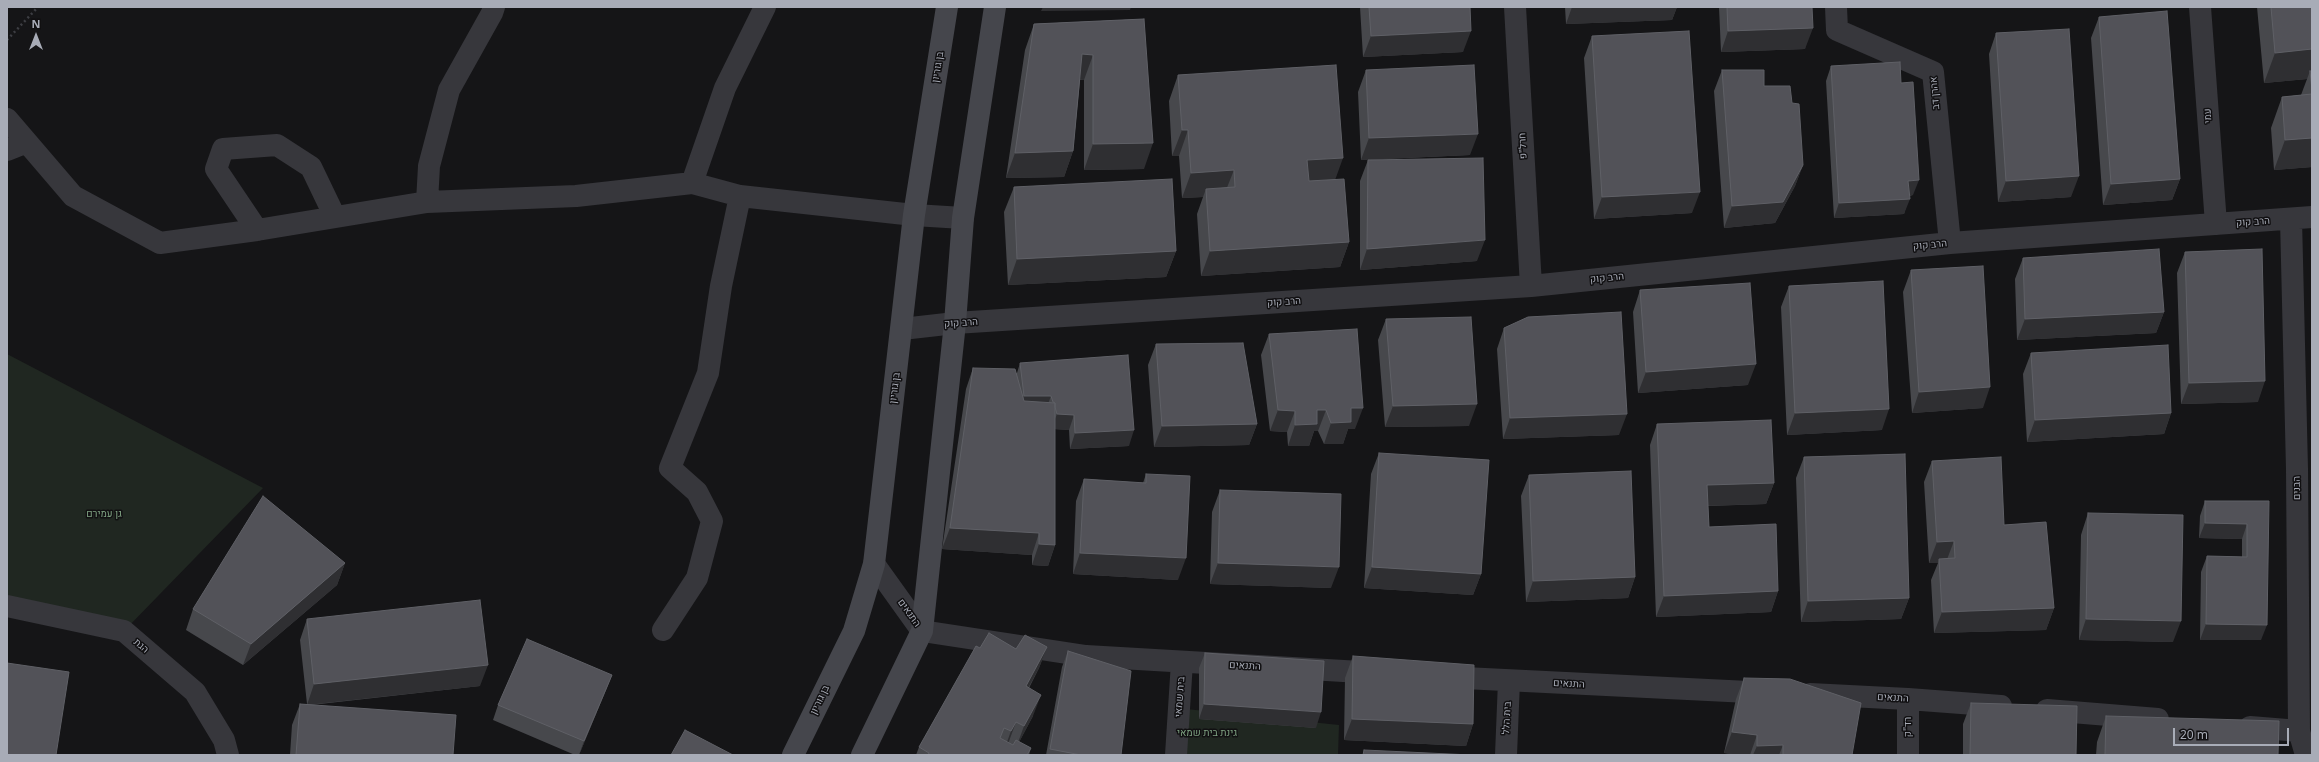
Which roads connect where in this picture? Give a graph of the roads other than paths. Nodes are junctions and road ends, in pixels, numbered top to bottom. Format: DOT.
graph roads {
  1 [pos="494,7"];
  2 [pos="765,7"];
  3 [pos="947,7"];
  4 [pos="995,7"];
  5 [pos="1515,7"];
  6 [pos="1836,7"];
  7 [pos="2200,7"];
  8 [pos="7,119"];
  9 [pos="27,142"];
  10 [pos="7,150"];
  11 [pos="692,183"];
  12 [pos="740,196"];
  13 [pos="427,202"];
  14 [pos="914,215"];
  15 [pos="335,217"];
  16 [pos="963,218"];
  17 [pos="2301,218"];
  18 [pos="2216,224"];
  19 [pos="257,230"];
  20 [pos="1950,243"];
  21 [pos="1531,286"];
  22 [pos="955,323"];
  23 [pos="902,329"];
  24 [pos="874,564"];
  25 [pos="7,606"];
  26 [pos="663,630"];
  27 [pos="922,631"];
  28 [pos="1182,662"];
  29 [pos="1398,674"];
  30 [pos="1422,676"];
  31 [pos="1509,681"];
  32 [pos="1908,699"];
  33 [pos="2182,721"];
  34 [pos="2229,725"];
  35 [pos="2299,731"];
  36 [pos="228,755"];
  37 [pos="793,755"];
  38 [pos="862,755"];
  39 [pos="1176,755"];
  40 [pos="1506,755"];
  41 [pos="1908,755"];
  42 [pos="2306,755"];
  1 -- 13 [label="street"];
  2 -- 11 [label="street"];
  3 -- 14 [label="main road, בן גוריון"];
  4 -- 16 [label="main road"];
  5 -- 21 [label="street, חרל\"פ"];
  6 -- 20 [label="street, אהרן דב"];
  7 -- 18 [label="street, עמי"];
  8 -- 9 [label="street"];
  9 -- 10 [label="street"];
  9 -- 19 [label="street"];
  11 -- 12 [label="street"];
  11 -- 13 [label="street"];
  12 -- 14 [label="street"];
  12 -- 26 [label="street"];
  13 -- 15 [label="street"];
  14 -- 16 [label="street"];
  14 -- 23 [label="main road, בן גוריון"];
  15 -- 19 [label="street"];
  15 -- 19 [label="street"];
  16 -- 22 [label="main road"];
  17 -- 18 [label="street, הרב קוק"];
  17 -- 35 [label="street, הבנים"];
  18 -- 20 [label="street, הרב קוק"];
  20 -- 21 [label="street, הרב קוק"];
  21 -- 22 [label="street, הרב קוק"];
  22 -- 23 [label="street, הרב קוק"];
  22 -- 27 [label="main road"];
  23 -- 24 [label="main road, בן גוריון"];
  24 -- 27 [label="street, התנאים"];
  24 -- 37 [label="main road, בן גוריון"];
  25 -- 36 [label="street, הגת"];
  27 -- 28 [label="street, התנאים"];
  27 -- 38 [label="main road"];
  28 -- 29 [label="street, התנאים"];
  28 -- 39 [label="street, בית שמאי"];
  30 -- 31 [label="street, התנאים"];
  31 -- 32 [label="street, התנאים"];
  31 -- 40 [label="street, בית הלל"];
  32 -- 33 [label="street, התנאים"];
  32 -- 41 [label="street, רד\"ק"];
  34 -- 35 [label="street"];
  35 -- 42 [label="street, הבנים"];
}
